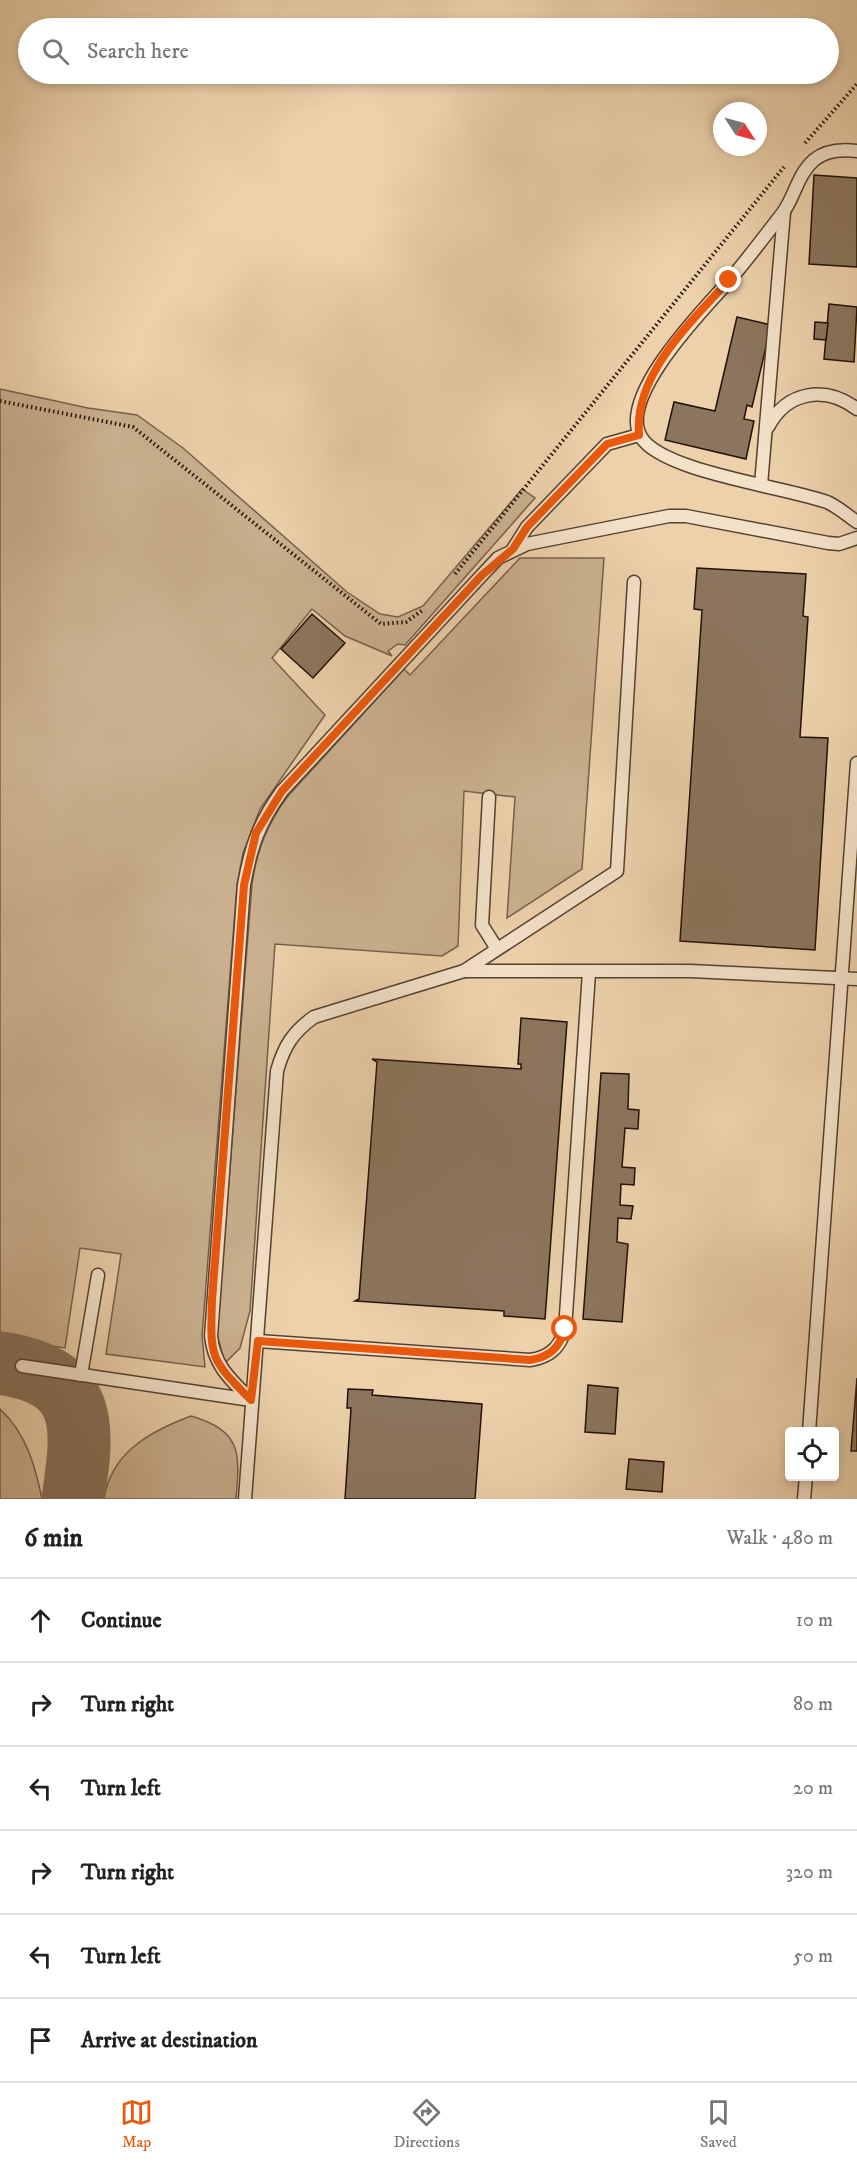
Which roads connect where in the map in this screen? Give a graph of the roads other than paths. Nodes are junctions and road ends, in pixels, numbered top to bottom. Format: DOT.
graph roads {
  1 [pos="857,151"];
  2 [pos="784,211"];
  3 [pos="857,409"];
  4 [pos="766,432"];
  5 [pos="639,435"];
  6 [pos="761,485"];
  7 [pos="857,522"];
  8 [pos="857,538"];
  9 [pos="513,549"];
  10 [pos="634,582"];
  11 [pos="857,763"];
  12 [pos="489,797"];
  13 [pos="497,949"];
  14 [pos="464,971"];
  15 [pos="589,972"];
  16 [pos="842,978"];
  17 [pos="857,979"];
  18 [pos="98,1275"];
  19 [pos="258,1341"];
  20 [pos="22,1366"];
  21 [pos="81,1375"];
  22 [pos="251,1400"];
  23 [pos="809,1427"];
  24 [pos="806,1481"];
  25 [pos="245,1499"];
  26 [pos="804,1499"];
  1 -- 2 [label="lane"];
  2 -- 4 [label="lane"];
  2 -- 5 [label="lane"];
  3 -- 4 [label="lane"];
  4 -- 6 [label="lane"];
  5 -- 6 [label="lane"];
  5 -- 9 [label="lane"];
  6 -- 7 [label="lane"];
  8 -- 9 [label="lane"];
  9 -- 22 [label="lane"];
  10 -- 13 [label="lane"];
  11 -- 16 [label="lane"];
  12 -- 13 [label="lane"];
  13 -- 14 [label="lane"];
  14 -- 15 [label="lane"];
  14 -- 19 [label="lane"];
  15 -- 16 [label="lane"];
  15 -- 19 [label="lane"];
  16 -- 17 [label="lane"];
  16 -- 23 [label="lane"];
  18 -- 21 [label="lane"];
  19 -- 22 [label="lane"];
  20 -- 21 [label="lane"];
  21 -- 22 [label="lane"];
  22 -- 25 [label="lane"];
  24 -- 26 [label="lane"];
}
